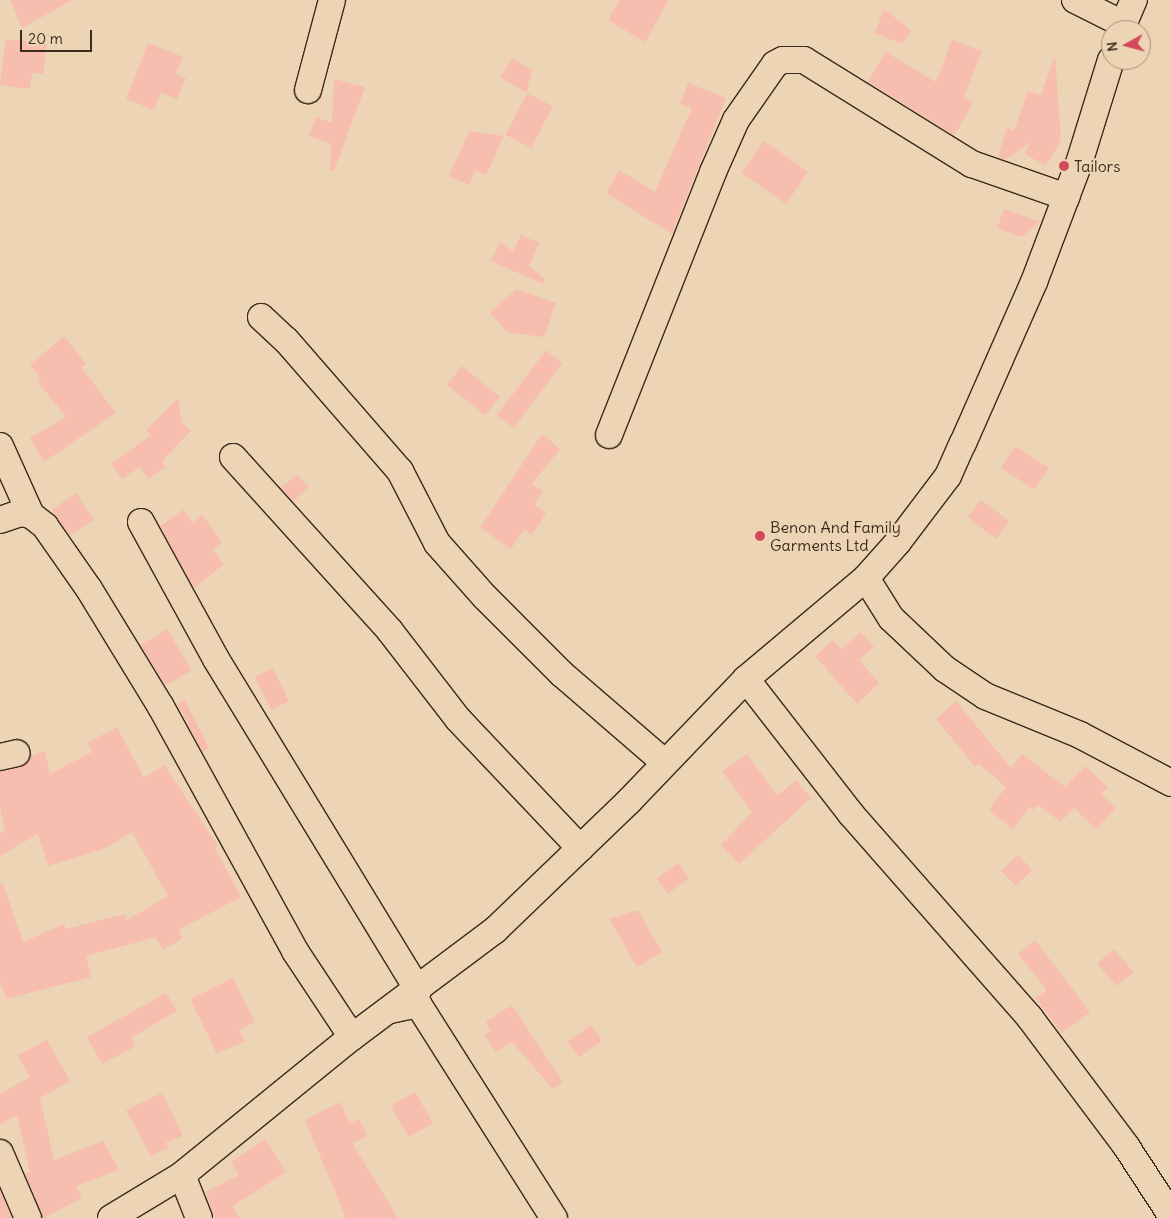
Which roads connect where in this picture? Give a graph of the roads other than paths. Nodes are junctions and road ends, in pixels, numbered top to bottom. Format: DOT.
graph roads {
  1 [pos="332,0"];
  2 [pos="1075,0"];
  3 [pos="1134,0"];
  4 [pos="1110,20"];
  5 [pos="1125,20"];
  6 [pos="1108,70"];
  7 [pos="308,90"];
  8 [pos="1066,197"];
  9 [pos="261,317"];
  10 [pos="609,435"];
  11 [pos="0,446"];
  12 [pos="233,457"];
  13 [pos="31,515"];
  14 [pos="0,520"];
  15 [pos="141,522"];
  16 [pos="866,578"];
  17 [pos="746,679"];
  18 [pos="664,762"];
  19 [pos="1171,783"];
  20 [pos="580,848"];
  21 [pos="418,990"];
  22 [pos="390,1010"];
  23 [pos="352,1037"];
  24 [pos="0,1153"];
  25 [pos="182,1175"];
  26 [pos="1171,1215"];
  27 [pos="28,1218"];
  28 [pos="111,1218"];
  29 [pos="199,1218"];
  30 [pos="554,1218"];
  1 -- 7 [label="street"];
  2 -- 4 [label="street"];
  3 -- 5 [label="street"];
  6 -- 8 [label="street"];
  8 -- 10 [label="street"];
  8 -- 16 [label="street"];
  9 -- 18 [label="street"];
  11 -- 13 [label="street"];
  12 -- 20 [label="street"];
  13 -- 14 [label="street"];
  13 -- 23 [label="street"];
  15 -- 21 [label="street"];
  16 -- 17 [label="street"];
  16 -- 19 [label="street"];
  17 -- 18 [label="street"];
  17 -- 26 [label="street"];
  18 -- 20 [label="street"];
  20 -- 21 [label="street"];
  21 -- 22 [label="street"];
  22 -- 23 [label="street"];
  22 -- 30 [label="street"];
  23 -- 25 [label="street"];
  24 -- 27 [label="street"];
  25 -- 28 [label="street"];
  25 -- 29 [label="street"];
}
